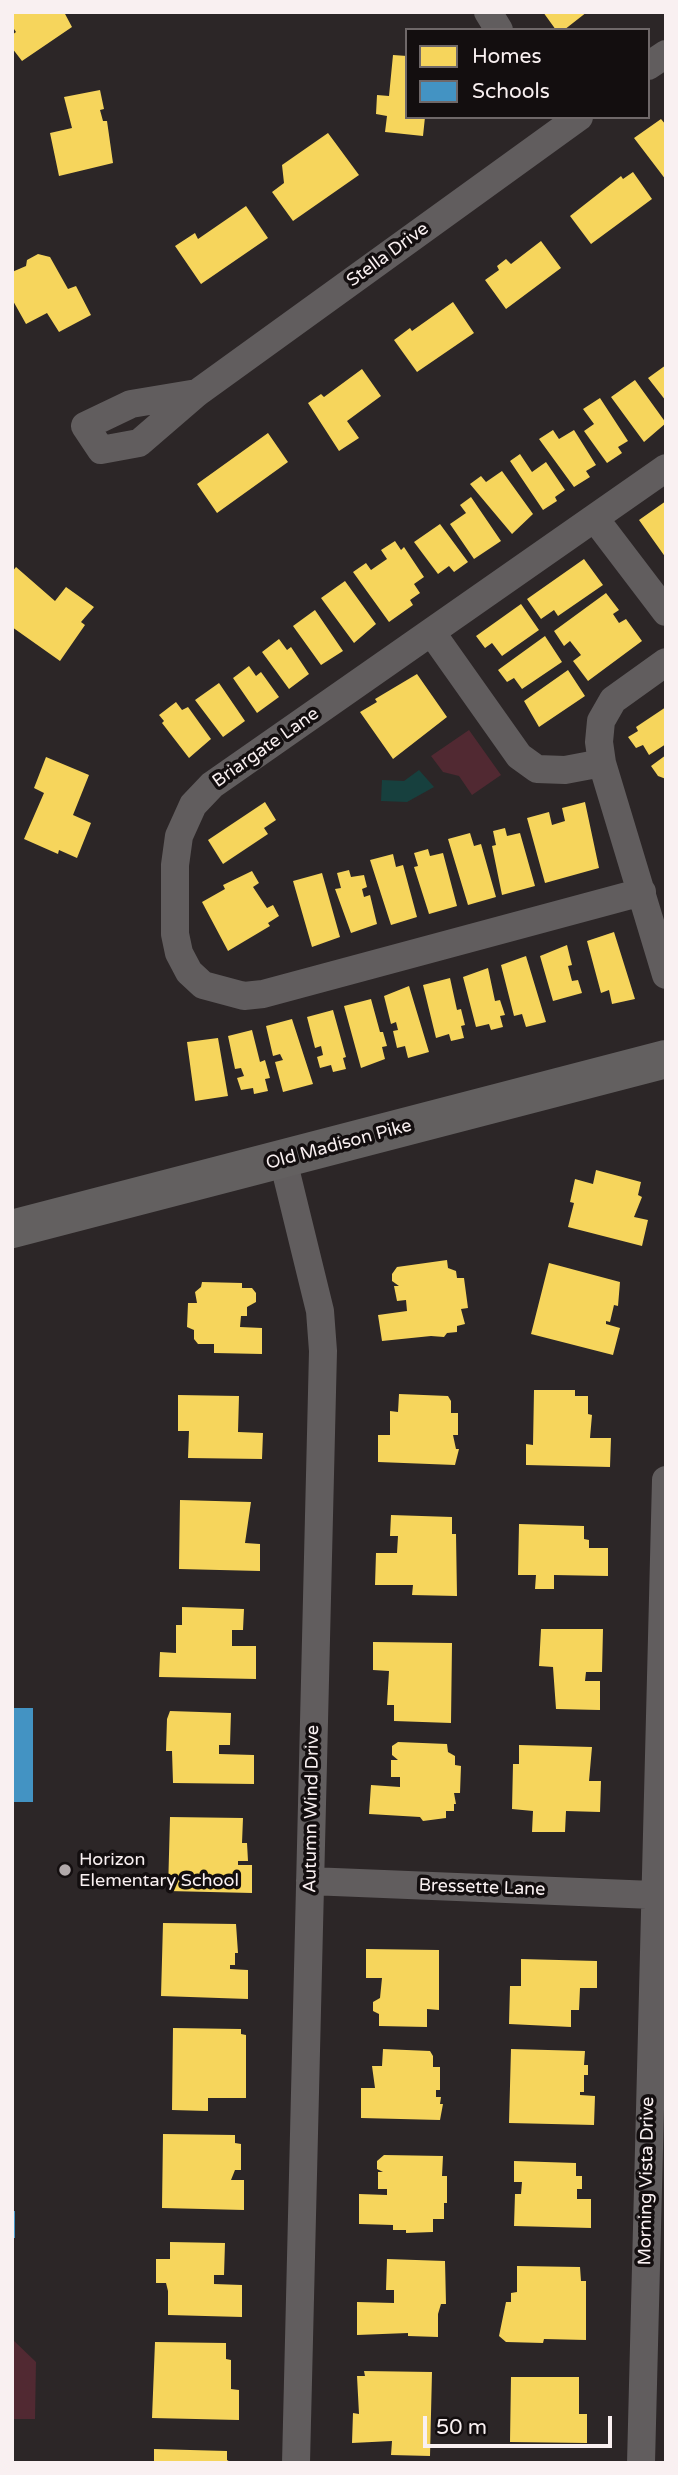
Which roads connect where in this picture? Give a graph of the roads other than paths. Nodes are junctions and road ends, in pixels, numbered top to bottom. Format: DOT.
graph roads {
  1 [pos="488,12"];
  2 [pos="498,28"];
  3 [pos="666,54"];
  4 [pos="650,65"];
  5 [pos="565,121"];
  6 [pos="197,393"];
  7 [pos="666,468"];
  8 [pos="596,520"];
  9 [pos="666,612"];
  10 [pos="432,633"];
  11 [pos="666,662"];
  12 [pos="602,763"];
  13 [pos="642,892"];
  14 [pos="666,975"];
  15 [pos="666,1059"];
  16 [pos="283,1160"];
  17 [pos="12,1228"];
  18 [pos="666,1480"];
  19 [pos="310,1881"];
  20 [pos="653,1895"];
  21 [pos="296,2463"];
  22 [pos="641,2463"];
  1 -- 2 [label="street"];
  3 -- 4 [label="street"];
  5 -- 6 [label="street, Stella Drive"];
  7 -- 8 [label="street, Briargate Lane"];
  8 -- 9 [label="street"];
  8 -- 10 [label="street, Briargate Lane"];
  10 -- 12 [label="street"];
  10 -- 13 [label="street, Briargate Lane"];
  11 -- 12 [label="street"];
  12 -- 13 [label="street"];
  13 -- 14 [label="street"];
  15 -- 16 [label="main road, Old Madison Pike"];
  16 -- 17 [label="main road, Old Madison Pike"];
  16 -- 19 [label="street, Autumn Wind Drive"];
  18 -- 20 [label="street, Morning Vista Drive"];
  19 -- 20 [label="street, Bressette Lane"];
  19 -- 21 [label="street, Autumn Wind Drive"];
  20 -- 22 [label="street, Morning Vista Drive"];
}
